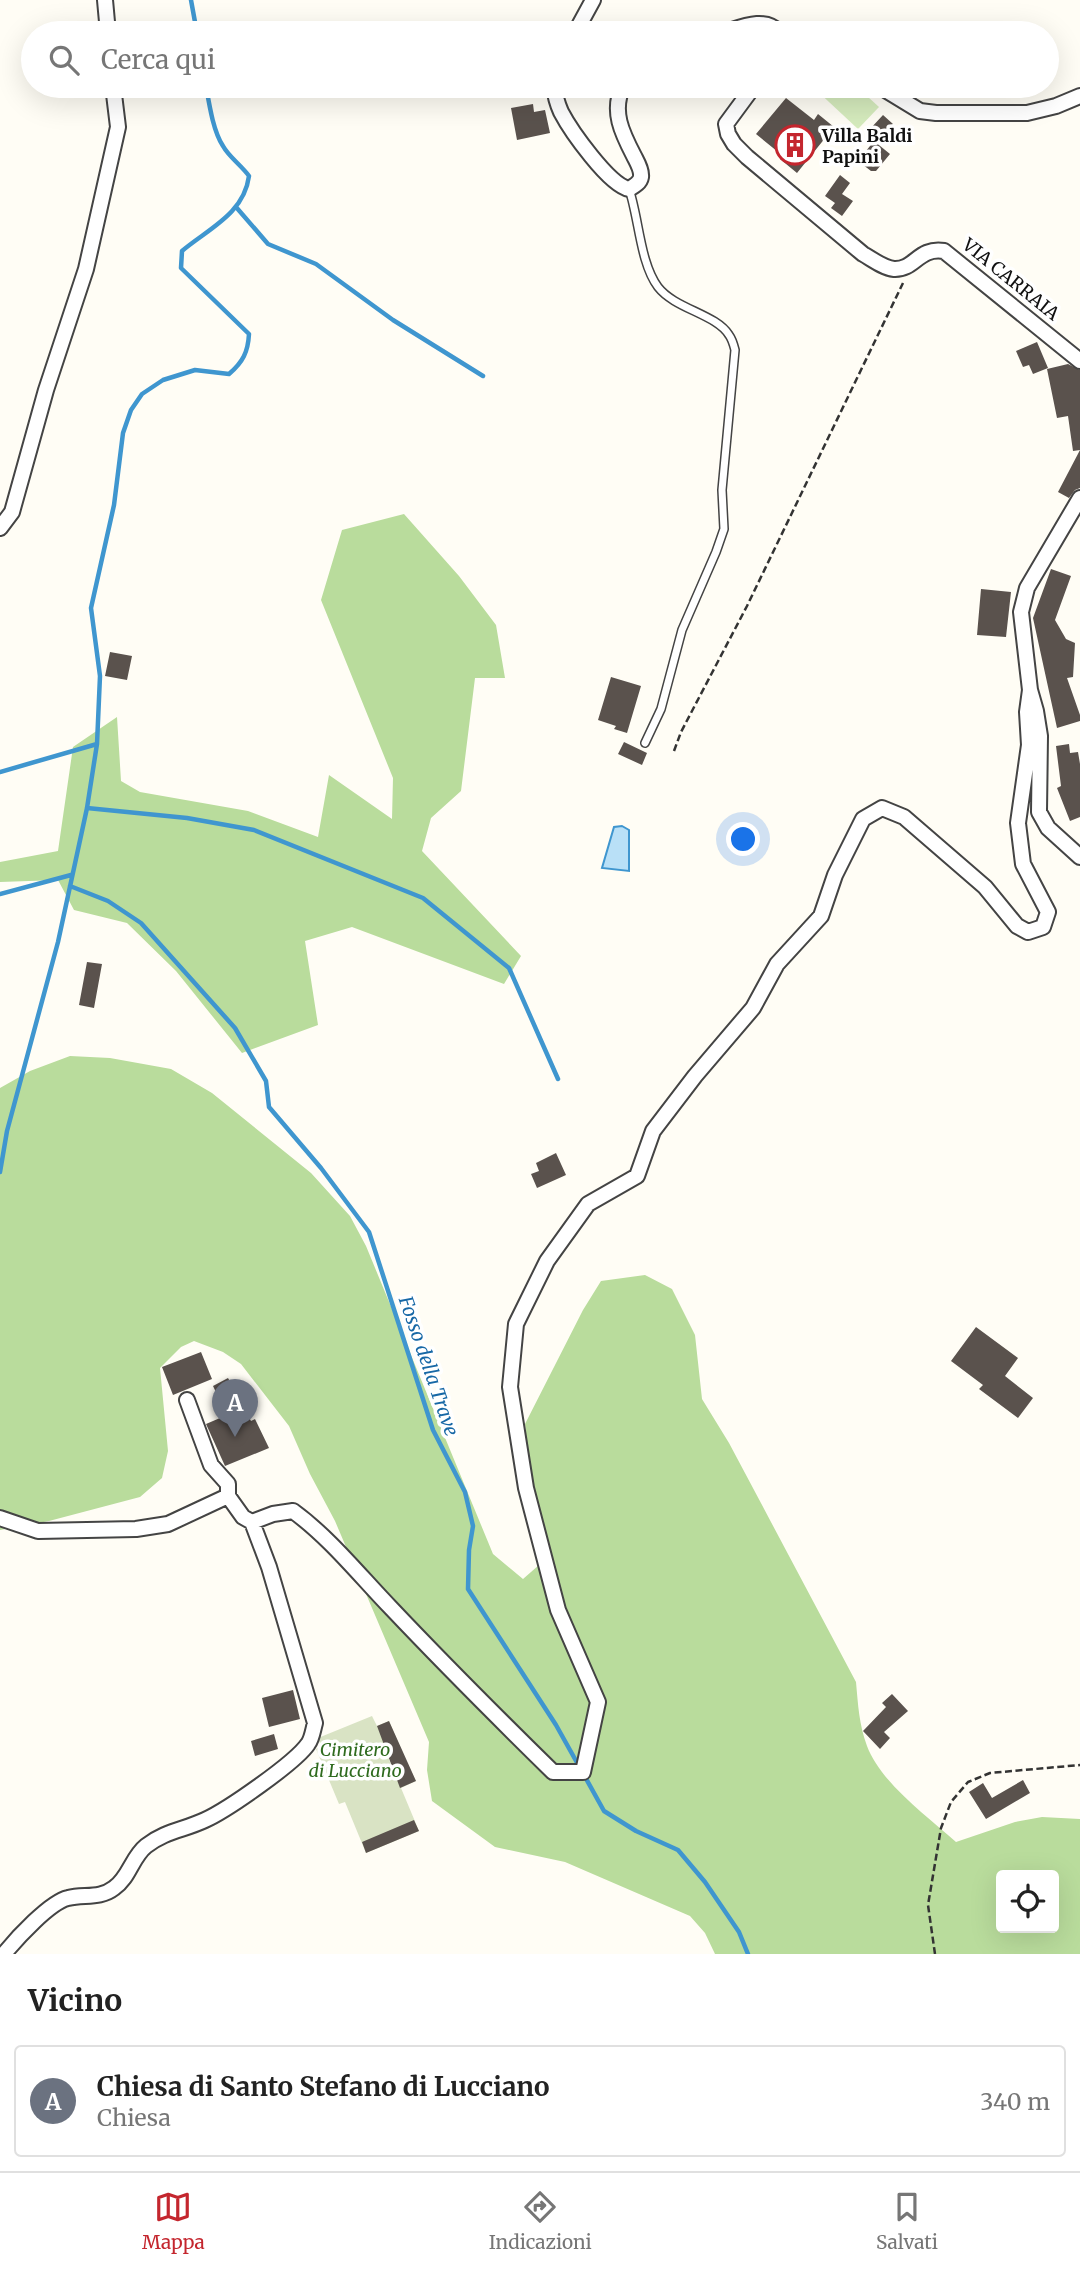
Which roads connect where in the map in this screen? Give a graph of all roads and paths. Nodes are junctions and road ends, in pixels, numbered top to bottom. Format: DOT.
graph roads {
  1 [pos="105,0"];
  2 [pos="593,0"];
  3 [pos="107,21"];
  4 [pos="582,21"];
  5 [pos="1080,96"];
  6 [pos="114,98"];
  7 [pos="555,98"];
  8 [pos="618,98"];
  9 [pos="745,98"];
  10 [pos="899,98"];
  11 [pos="629,189"];
  12 [pos="905,266"];
  13 [pos="1080,361"];
  14 [pos="1080,498"];
  15 [pos="0,528"];
  16 [pos="1030,690"];
  17 [pos="645,743"];
  18 [pos="674,751"];
  19 [pos="1080,857"];
  20 [pos="187,1400"];
  21 [pos="228,1496"];
  22 [pos="0,1518"];
  23 [pos="252,1522"];
  24 [pos="1080,1765"];
  25 [pos="4,1954"];
  26 [pos="934,1954"];
  1 -- 3 [label="street"];
  2 -- 4 [label="street"];
  5 -- 10 [label="street"];
  6 -- 15 [label="street"];
  7 -- 11 [label="street"];
  8 -- 11 [label="street"];
  9 -- 12 [label="street"];
  11 -- 17 [label="lane"];
  12 -- 13 [label="street, VIA CARRAIA"];
  12 -- 18 [label="path"];
  14 -- 16 [label="street"];
  16 -- 19 [label="street"];
  16 -- 23 [label="street"];
  20 -- 21 [label="street"];
  21 -- 22 [label="street"];
  21 -- 23 [label="street"];
  23 -- 25 [label="street"];
  24 -- 26 [label="path"];
}
